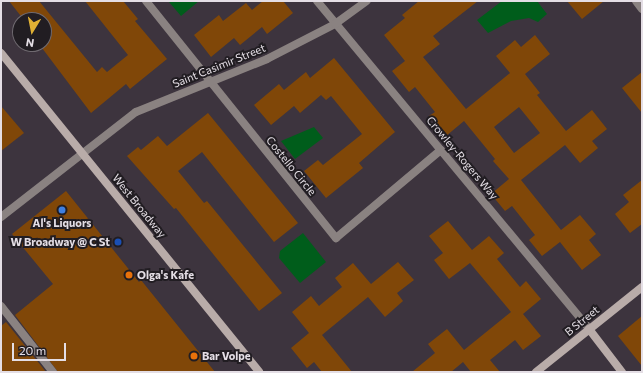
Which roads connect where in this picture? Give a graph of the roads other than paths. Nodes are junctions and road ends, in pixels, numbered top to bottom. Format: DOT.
graph roads {
  1 [pos="146,1"];
  2 [pos="317,1"];
  3 [pos="366,1"];
  4 [pos="636,1"];
  5 [pos="642,9"];
  6 [pos="335,24"];
  7 [pos="1,54"];
  8 [pos="209,83"];
  9 [pos="441,150"];
  10 [pos="81,152"];
  11 [pos="1,217"];
  12 [pos="642,287"];
  13 [pos="1,306"];
  14 [pos="589,329"];
  15 [pos="53,372"];
  16 [pos="259,372"];
  17 [pos="536,372"];
  18 [pos="622,372"];
  1 -- 8 [label="street, Costello Circle"];
  2 -- 6 [label="street, Crowley-Rogers Way"];
  3 -- 6 [label="street, Saint Casimir Street"];
  4 -- 5 [label="street"];
  6 -- 8 [label="street, Saint Casimir Street"];
  6 -- 9 [label="street, Crowley-Rogers Way"];
  7 -- 10 [label="main road, West Broadway"];
  8 -- 9 [label="street, Costello Circle"];
  8 -- 10 [label="street, Saint Casimir Street"];
  9 -- 14 [label="street, Crowley-Rogers Way"];
  10 -- 11 [label="street, Saint Casimir Street"];
  10 -- 16 [label="main road, West Broadway"];
  12 -- 14 [label="main road, B Street"];
  13 -- 15 [label="street"];
  14 -- 17 [label="main road, B Street"];
  14 -- 18 [label="main road"];
}
